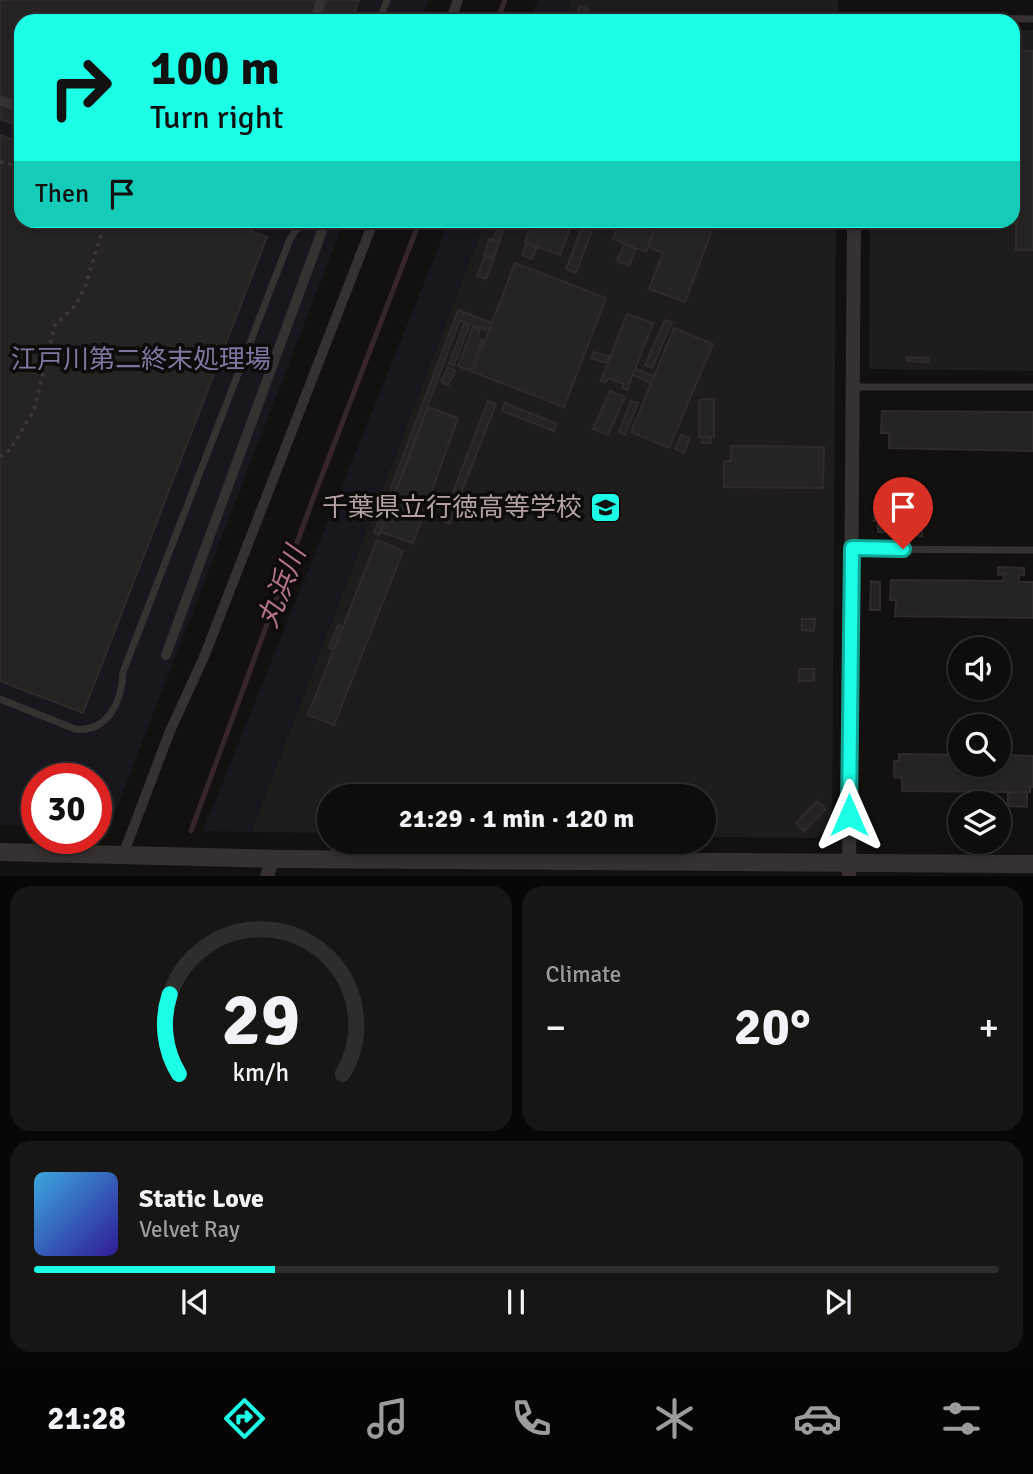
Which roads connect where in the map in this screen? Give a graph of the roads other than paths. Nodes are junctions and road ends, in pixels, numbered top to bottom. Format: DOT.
graph roads {
  1 [pos="298,228"];
  2 [pos="323,228"];
  3 [pos="371,228"];
  4 [pos="854,228"];
  5 [pos="853,387"];
  6 [pos="1033,387"];
  7 [pos="852,548"];
  8 [pos="1033,550"];
  9 [pos="166,656"];
  10 [pos="0,699"];
  11 [pos="0,852"];
  12 [pos="123,855"];
  13 [pos="1033,864"];
  14 [pos="270,867"];
  15 [pos="854,869"];
  1 -- 10 [label="lane"];
  2 -- 9 [label="street"];
  3 -- 12 [label="street"];
  4 -- 5 [label="street"];
  5 -- 6 [label="lane"];
  5 -- 7 [label="street"];
  7 -- 8 [label="lane"];
  7 -- 15 [label="street"];
  11 -- 12 [label="street"];
  12 -- 14 [label="street"];
  13 -- 15 [label="street"];
  14 -- 15 [label="street"];
}
